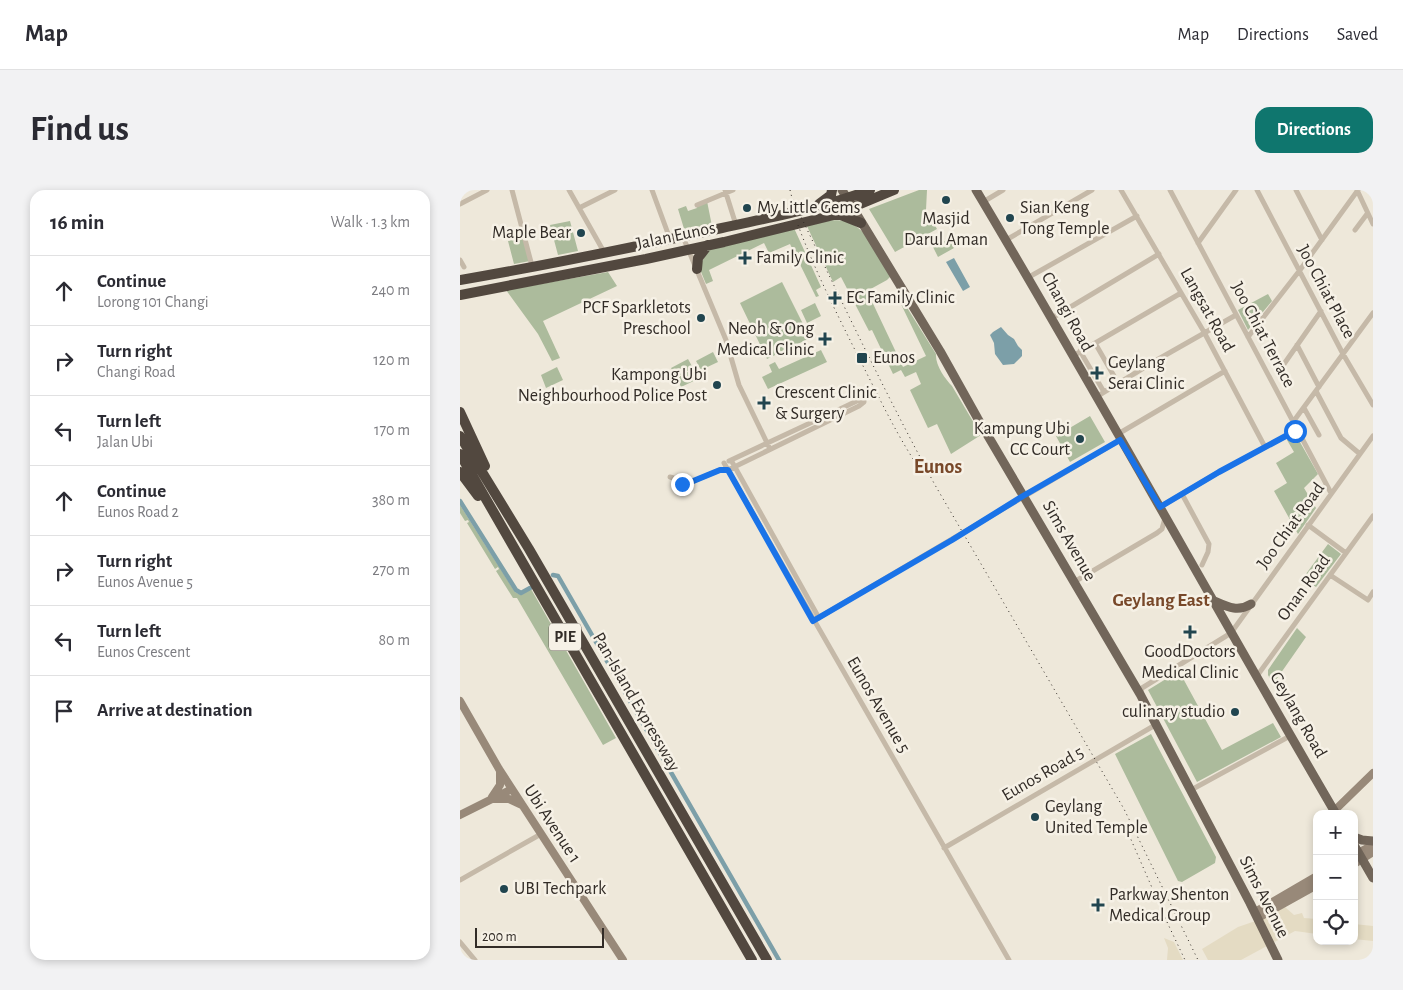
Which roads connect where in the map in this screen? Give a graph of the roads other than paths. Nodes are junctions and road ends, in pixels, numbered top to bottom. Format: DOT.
graph roads {
  1 [pos="487,190"];
  2 [pos="512,190"];
  3 [pos="569,190"];
  4 [pos="615,190"];
  5 [pos="652,190"];
  6 [pos="733,190"];
  7 [pos="832,190"];
  8 [pos="870,190"];
  9 [pos="894,190"];
  10 [pos="976,190"];
  11 [pos="1002,190"];
  12 [pos="1092,190"];
  13 [pos="1121,190"];
  14 [pos="1170,190"];
  15 [pos="1236,190"];
  16 [pos="1257,190"];
  17 [pos="1296,190"];
  18 [pos="1358,190"];
  19 [pos="726,192"];
  20 [pos="847,199"];
  21 [pos="983,202"];
  22 [pos="460,204"];
  23 [pos="697,204"];
  24 [pos="579,208"];
  25 [pos="814,208"];
  26 [pos="1367,214"];
  27 [pos="834,215"];
  28 [pos="1137,216"];
  29 [pos="861,223"];
  30 [pos="1373,224"];
  31 [pos="736,225"];
  32 [pos="1355,230"];
  33 [pos="683,236"];
  34 [pos="670,239"];
  35 [pos="1006,240"];
  36 [pos="1322,240"];
  37 [pos="1198,243"];
  38 [pos="642,245"];
  39 [pos="708,245"];
  40 [pos="688,250"];
  41 [pos="604,253"];
  42 [pos="1159,254"];
  43 [pos="646,259"];
  44 [pos="460,260"];
  45 [pos="532,266"];
  46 [pos="464,267"];
  47 [pos="697,269"];
  48 [pos="1300,270"];
  49 [pos="490,274"];
  50 [pos="1029,277"];
  51 [pos="460,280"];
  52 [pos="493,288"];
  53 [pos="1181,293"];
  54 [pos="463,296"];
  55 [pos="1321,311"];
  56 [pos="1373,314"];
  57 [pos="1236,315"];
  58 [pos="1052,318"];
  59 [pos="1204,332"];
  60 [pos="1248,337"];
  61 [pos="1095,343"];
  62 [pos="1297,345"];
  63 [pos="1077,354"];
  64 [pos="1343,354"];
  65 [pos="1284,364"];
  66 [pos="1225,371"];
  67 [pos="1118,383"];
  68 [pos="1318,389"];
  69 [pos="864,393"];
  70 [pos="1100,394"];
  71 [pos="1373,404"];
  72 [pos="1304,408"];
  73 [pos="460,412"];
  74 [pos="1293,422"];
  75 [pos="1297,430"];
  76 [pos="1319,435"];
  77 [pos="460,436"];
  78 [pos="1373,436"];
  79 [pos="1119,437"];
  80 [pos="768,447"];
  81 [pos="1265,447"];
  82 [pos="460,454"];
  83 [pos="1360,454"];
  84 [pos="731,460"];
  85 [pos="724,464"];
  86 [pos="735,467"];
  87 [pos="720,470"];
  88 [pos="728,470"];
  89 [pos="460,472"];
  90 [pos="678,472"];
  91 [pos="670,477"];
  92 [pos="680,483"];
  93 [pos="1331,493"];
  94 [pos="1182,494"];
  95 [pos="1023,496"];
  96 [pos="503,506"];
  97 [pos="1160,507"];
  98 [pos="494,514"];
  99 [pos="1373,516"];
  100 [pos="1165,517"];
  101 [pos="1308,525"];
  102 [pos="1346,553"];
  103 [pos="1202,565"];
  104 [pos="1330,575"];
  105 [pos="1074,582"];
  106 [pos="1373,592"];
  107 [pos="1212,600"];
  108 [pos="1251,604"];
  109 [pos="819,618"];
  110 [pos="813,621"];
  111 [pos="1231,633"];
  112 [pos="1257,676"];
  113 [pos="1140,694"];
  114 [pos="460,701"];
  115 [pos="1156,724"];
  116 [pos="1290,736"];
  117 [pos="499,769"];
  118 [pos="1373,773"];
  119 [pos="512,789"];
  120 [pos="1191,790"];
  121 [pos="490,799"];
  122 [pos="523,806"];
  123 [pos="1333,810"];
  124 [pos="1338,810"];
  125 [pos="460,816"];
  126 [pos="541,834"];
  127 [pos="1358,839"];
  128 [pos="1373,841"];
  129 [pos="1373,845"];
  130 [pos="944,848"];
  131 [pos="1373,852"];
  132 [pos="1358,854"];
  133 [pos="1358,855"];
  134 [pos="1358,856"];
  135 [pos="1373,878"];
  136 [pos="1313,879"];
  137 [pos="460,880"];
  138 [pos="1313,887"];
  139 [pos="1256,915"];
  140 [pos="460,942"];
  141 [pos="476,960"];
  142 [pos="623,960"];
  143 [pos="751,960"];
  144 [pos="767,960"];
  145 [pos="1009,960"];
  146 [pos="1278,960"];
  1 -- 22 [label="street"];
  2 -- 45 [label="street"];
  3 -- 24 [label="street"];
  4 -- 24 [label="street"];
  5 -- 34 [label="street"];
  6 -- 19 [label="street"];
  7 -- 25 [label="highway"];
  8 -- 20 [label="highway, Jalan Eunos"];
  9 -- 20 [label="highway, Jalan Eunos"];
  10 -- 21 [label="main road, Changi Road"];
  11 -- 21 [label="street"];
  12 -- 35 [label="street"];
  13 -- 28 [label="street, Langsat Road"];
  14 -- 37 [label="street, Joo Chiat Terrace"];
  15 -- 37 [label="street"];
  16 -- 48 [label="street, Joo Chiat Place"];
  17 -- 36 [label="street"];
  18 -- 26 [label="street"];
  18 -- 36 [label="street"];
  19 -- 23 [label="street"];
  19 -- 31 [label="street"];
  20 -- 25 [label="highway, Jalan Eunos"];
  20 -- 27 [label="highway, Jalan Eunos"];
  20 -- 29 [label="main road, Sims Avenue"];
  21 -- 35 [label="main road, Changi Road"];
  24 -- 41 [label="street"];
  25 -- 31 [label="highway, Jalan Eunos"];
  26 -- 30 [label="street"];
  26 -- 32 [label="street"];
  27 -- 29 [label="highway"];
  27 -- 39 [label="highway, Jalan Eunos"];
  28 -- 42 [label="street, Langsat Road"];
  28 -- 50 [label="street"];
  29 -- 95 [label="main road, Sims Avenue"];
  31 -- 33 [label="highway, Jalan Eunos"];
  33 -- 34 [label="highway, Jalan Eunos"];
  33 -- 40 [label="street"];
  34 -- 38 [label="highway, Jalan Eunos"];
  35 -- 50 [label="main road, Changi Road"];
  36 -- 48 [label="street"];
  37 -- 57 [label="street, Joo Chiat Terrace"];
  38 -- 41 [label="highway, Jalan Eunos"];
  38 -- 43 [label="highway"];
  39 -- 40 [label="highway, Jalan Eunos"];
  39 -- 47 [label="highway"];
  40 -- 43 [label="highway, Jalan Eunos"];
  40 -- 47 [label="street"];
  41 -- 45 [label="highway, Jalan Eunos"];
  42 -- 53 [label="street, Langsat Road"];
  42 -- 58 [label="street"];
  43 -- 52 [label="highway, Jalan Eunos"];
  44 -- 46 [label="street"];
  45 -- 49 [label="highway, Jalan Eunos"];
  47 -- 80 [label="street"];
  48 -- 55 [label="street, Joo Chiat Place"];
  48 -- 60 [label="street"];
  49 -- 51 [label="highway, Jalan Eunos"];
  49 -- 52 [label="highway"];
  50 -- 58 [label="main road, Changi Road"];
  52 -- 54 [label="highway, Jalan Eunos"];
  53 -- 59 [label="street, Langsat Road"];
  53 -- 61 [label="street"];
  55 -- 62 [label="street"];
  55 -- 64 [label="street, Joo Chiat Place"];
  56 -- 64 [label="street"];
  57 -- 59 [label="street"];
  57 -- 60 [label="street, Joo Chiat Terrace"];
  58 -- 63 [label="main road, Changi Road"];
  59 -- 66 [label="street, Langsat Road"];
  59 -- 67 [label="street"];
  60 -- 74 [label="street, Joo Chiat Terrace"];
  61 -- 63 [label="street"];
  61 -- 67 [label="street"];
  62 -- 65 [label="street"];
  62 -- 68 [label="street"];
  63 -- 70 [label="main road, Changi Road"];
  64 -- 68 [label="street"];
  64 -- 71 [label="street, Joo Chiat Place"];
  66 -- 79 [label="street"];
  66 -- 81 [label="street, Langsat Road"];
  67 -- 70 [label="street"];
  68 -- 72 [label="street"];
  68 -- 83 [label="street"];
  69 -- 80 [label="street"];
  70 -- 79 [label="main road, Changi Road"];
  72 -- 74 [label="street"];
  72 -- 76 [label="street"];
  73 -- 96 [label="highway"];
  74 -- 75 [label="street, Joo Chiat Terrace"];
  75 -- 81 [label="street"];
  75 -- 93 [label="street, Joo Chiat Terrace"];
  77 -- 96 [label="highway, Pan-Island Expressway / PIE"];
  78 -- 83 [label="street, Joo Chiat Road"];
  79 -- 95 [label="street"];
  79 -- 97 [label="main road, Changi Road"];
  80 -- 84 [label="street"];
  80 -- 86 [label="street"];
  81 -- 94 [label="street"];
  82 -- 98 [label="highway, Pan-Island Expressway / PIE"];
  83 -- 93 [label="street, Joo Chiat Road"];
  84 -- 85 [label="street"];
  84 -- 86 [label="street"];
  85 -- 87 [label="street"];
  85 -- 88 [label="street, Eunos Avenue 5"];
  86 -- 88 [label="street"];
  86 -- 109 [label="street"];
  87 -- 88 [label="street"];
  87 -- 92 [label="street"];
  88 -- 110 [label="street, Eunos Avenue 5"];
  89 -- 98 [label="highway"];
  90 -- 92 [label="street"];
  91 -- 92 [label="street"];
  93 -- 101 [label="street, Joo Chiat Road"];
  94 -- 97 [label="street"];
  94 -- 103 [label="street"];
  95 -- 105 [label="main road, Sims Avenue"];
  95 -- 109 [label="street"];
  96 -- 144 [label="highway, Pan-Island Expressway / PIE"];
  97 -- 100 [label="main road, Changi Road"];
  98 -- 143 [label="highway, Pan-Island Expressway / PIE"];
  99 -- 102 [label="street, Onan Road"];
  100 -- 105 [label="street"];
  100 -- 107 [label="main road, Changi Road"];
  101 -- 102 [label="street"];
  101 -- 108 [label="street, Joo Chiat Road"];
  102 -- 104 [label="street, Onan Road"];
  104 -- 106 [label="street"];
  104 -- 112 [label="street, Onan Road"];
  105 -- 113 [label="main road, Sims Avenue"];
  107 -- 108 [label="main road"];
  107 -- 111 [label="main road, Changi Road"];
  108 -- 111 [label="street, Joo Chiat Road"];
  109 -- 110 [label="street"];
  110 -- 130 [label="street, Eunos Avenue 5"];
  111 -- 112 [label="main road, Geylang Road"];
  111 -- 113 [label="street"];
  112 -- 116 [label="main road, Geylang Road"];
  113 -- 115 [label="main road, Sims Avenue"];
  114 -- 117 [label="street, Ubi Avenue 1"];
  115 -- 120 [label="main road, Sims Avenue"];
  115 -- 130 [label="street, Eunos Road 5"];
  116 -- 120 [label="street"];
  116 -- 123 [label="main road, Geylang Road"];
  117 -- 119 [label="street, Ubi Avenue 1"];
  117 -- 121 [label="street"];
  118 -- 124 [label="street"];
  119 -- 121 [label="street"];
  119 -- 122 [label="street, Ubi Avenue 1"];
  120 -- 139 [label="main road, Sims Avenue"];
  121 -- 122 [label="street"];
  121 -- 125 [label="street"];
  122 -- 126 [label="street, Ubi Avenue 1"];
  126 -- 137 [label="street"];
  126 -- 142 [label="street, Ubi Avenue 1"];
  127 -- 128 [label="main road"];
  129 -- 132 [label="street"];
  130 -- 145 [label="street, Eunos Avenue 5"];
  131 -- 133 [label="street"];
  134 -- 135 [label="main road"];
  136 -- 139 [label="street"];
  138 -- 139 [label="street"];
  139 -- 146 [label="main road, Sims Avenue"];
  140 -- 141 [label="street"];
}
